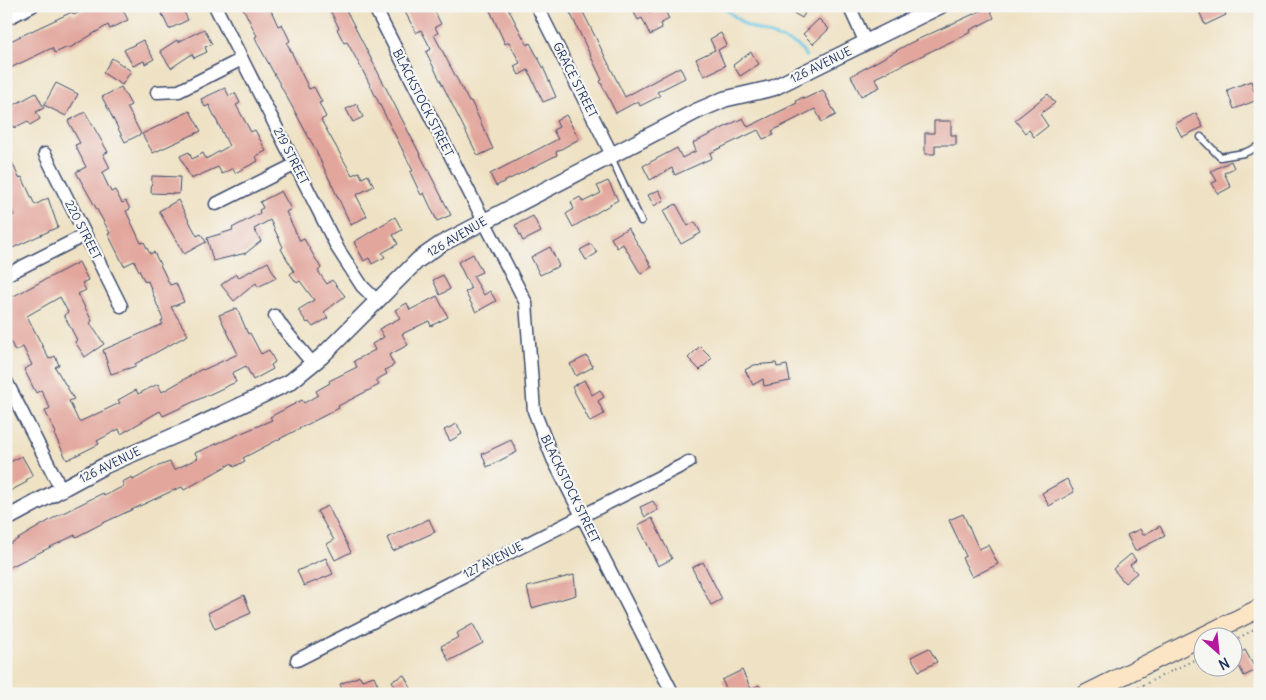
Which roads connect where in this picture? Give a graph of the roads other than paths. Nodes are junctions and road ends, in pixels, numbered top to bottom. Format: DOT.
graph roads {
  1 [pos="32,6"];
  2 [pos="215,6"];
  3 [pos="374,6"];
  4 [pos="537,6"];
  5 [pos="849,6"];
  6 [pos="940,6"];
  7 [pos="6,18"];
  8 [pos="866,43"];
  9 [pos="242,59"];
  10 [pos="157,92"];
  11 [pos="1202,137"];
  12 [pos="1260,146"];
  13 [pos="45,154"];
  14 [pos="612,155"];
  15 [pos="296,164"];
  16 [pos="216,204"];
  17 [pos="641,221"];
  18 [pos="483,222"];
  19 [pos="84,235"];
  20 [pos="6,274"];
  21 [pos="376,300"];
  22 [pos="121,306"];
  23 [pos="275,316"];
  24 [pos="314,364"];
  25 [pos="6,381"];
  26 [pos="689,462"];
  27 [pos="61,489"];
  28 [pos="583,514"];
  29 [pos="6,519"];
  30 [pos="1260,608"];
  31 [pos="297,660"];
  32 [pos="673,694"];
  33 [pos="1086,694"];
  1 -- 7 [label="street"];
  2 -- 9 [label="street, 219 STREET"];
  3 -- 18 [label="street, BLACKSTOCK STREET"];
  4 -- 14 [label="street, GRACE STREET"];
  5 -- 8 [label="street"];
  6 -- 8 [label="street, 126 AVENUE"];
  8 -- 14 [label="street, 126 AVENUE"];
  9 -- 10 [label="street"];
  9 -- 15 [label="street, 219 STREET"];
  11 -- 12 [label="lane"];
  13 -- 19 [label="street, 220 STREET"];
  14 -- 17 [label="lane"];
  14 -- 18 [label="street, 126 AVENUE"];
  15 -- 16 [label="street"];
  15 -- 21 [label="street, 219 STREET"];
  18 -- 21 [label="street, 126 AVENUE"];
  18 -- 28 [label="street, BLACKSTOCK STREET"];
  19 -- 20 [label="street"];
  19 -- 22 [label="street, 220 STREET"];
  21 -- 24 [label="street, 126 AVENUE"];
  23 -- 24 [label="street"];
  24 -- 27 [label="street, 126 AVENUE"];
  25 -- 27 [label="street"];
  26 -- 28 [label="street, 127 AVENUE"];
  27 -- 29 [label="street, 126 AVENUE"];
  28 -- 31 [label="street, 127 AVENUE"];
  28 -- 32 [label="street, BLACKSTOCK STREET"];
  30 -- 33 [label="main road"];
}
